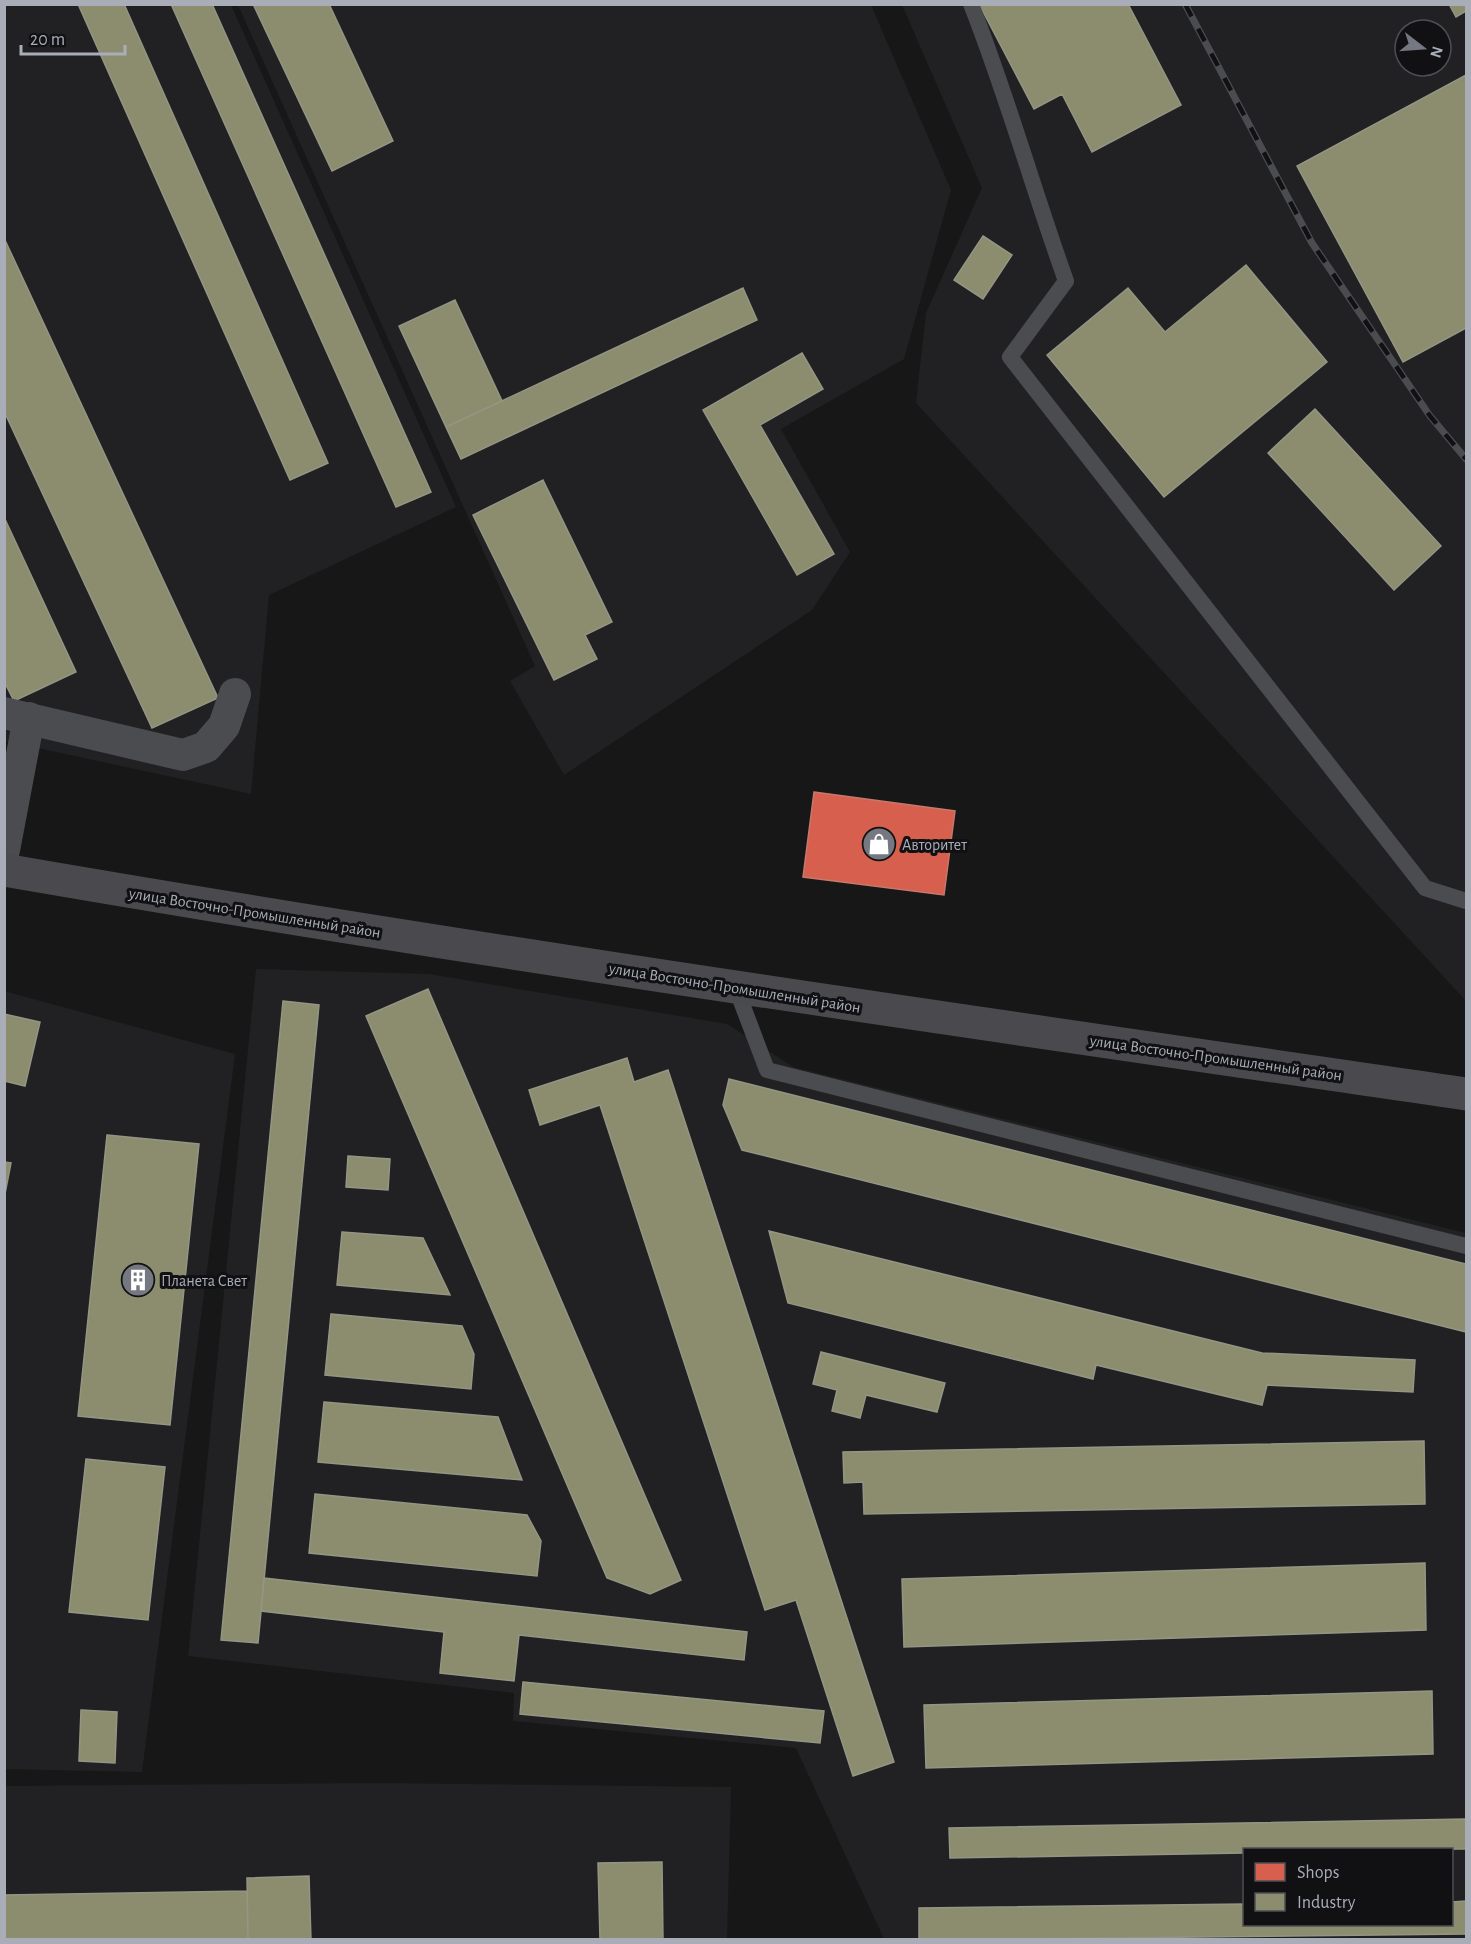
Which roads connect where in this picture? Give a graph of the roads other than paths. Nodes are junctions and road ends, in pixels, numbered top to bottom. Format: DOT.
graph roads {
  1 [pos="971,4"];
  2 [pos="235,694"];
  3 [pos="17,716"];
  4 [pos="4,850"];
  5 [pos="4,870"];
  6 [pos="1467,901"];
  7 [pos="736,988"];
  8 [pos="1467,1094"];
  9 [pos="1467,1246"];
  1 -- 6 [label="lane"];
  2 -- 3 [label="street"];
  3 -- 4 [label="street"];
  5 -- 7 [label="street, улица Восточно-Промышленный район"];
  7 -- 8 [label="street, улица Восточно-Промышленный район"];
  7 -- 9 [label="lane"];
}
